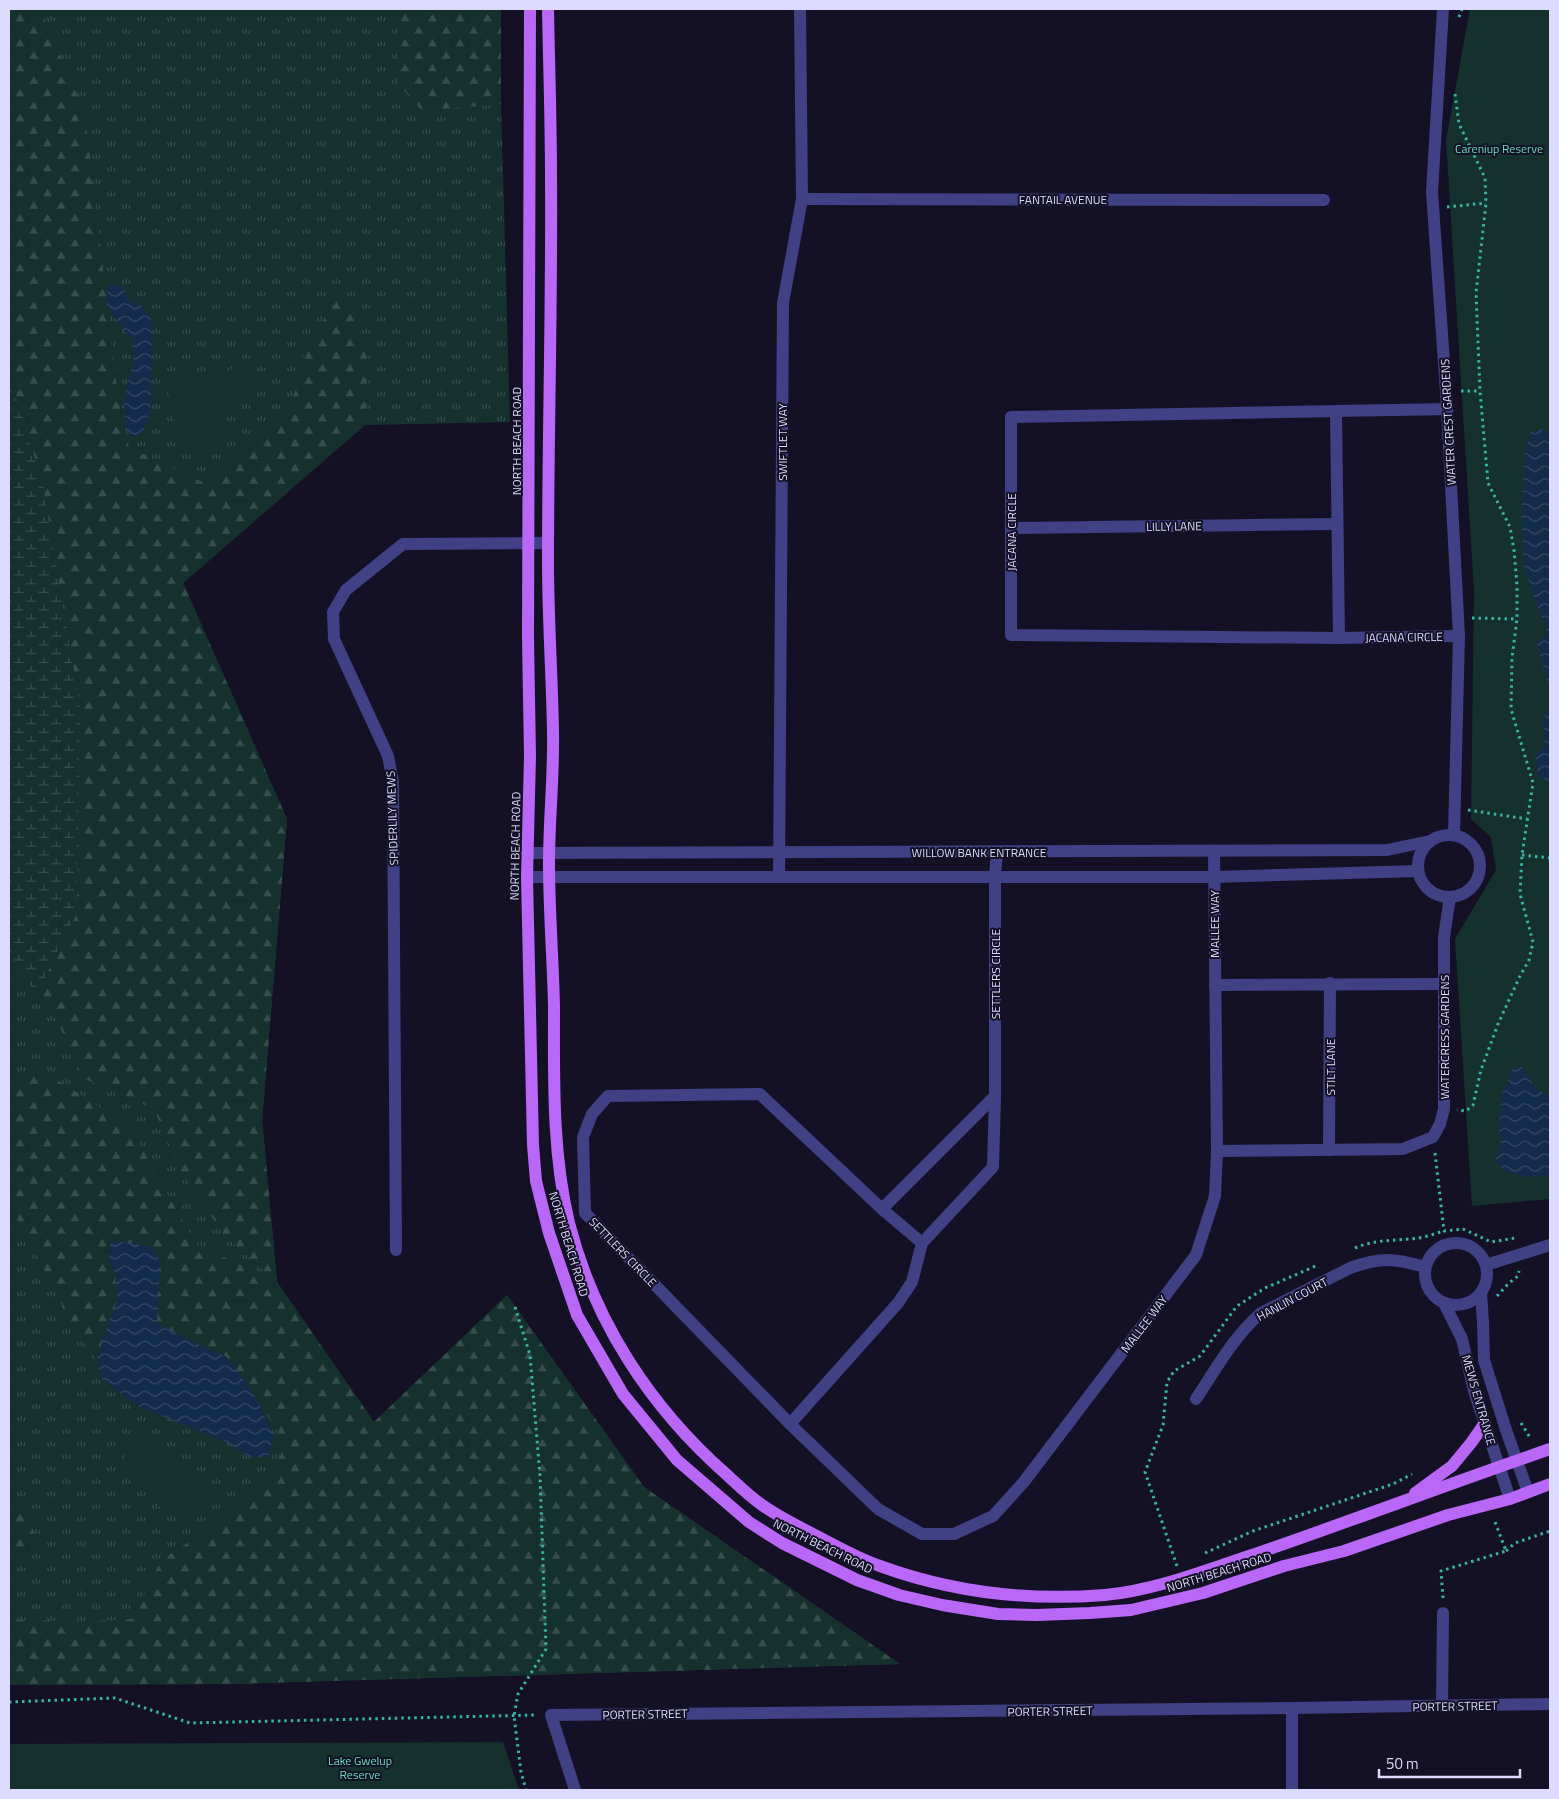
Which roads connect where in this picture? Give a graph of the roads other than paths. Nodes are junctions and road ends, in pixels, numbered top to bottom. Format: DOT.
graph roads {
  1 [pos="530,9"];
  2 [pos="548,9"];
  3 [pos="800,9"];
  4 [pos="1443,9"];
  5 [pos="802,199"];
  6 [pos="1324,200"];
  7 [pos="1447,409"];
  8 [pos="1336,412"];
  9 [pos="1337,524"];
  10 [pos="1012,528"];
  11 [pos="529,543"];
  12 [pos="548,543"];
  13 [pos="1460,636"];
  14 [pos="1339,638"];
  15 [pos="1454,835"];
  16 [pos="1430,841"];
  17 [pos="779,852"];
  18 [pos="1214,852"];
  19 [pos="528,853"];
  20 [pos="549,853"];
  21 [pos="998,853"];
  22 [pos="1418,871"];
  23 [pos="779,876"];
  24 [pos="995,876"];
  25 [pos="527,877"];
  26 [pos="549,877"];
  27 [pos="1214,877"];
  28 [pos="1450,897"];
  29 [pos="1330,983"];
  30 [pos="1443,984"];
  31 [pos="1215,985"];
  32 [pos="995,1096"];
  33 [pos="1329,1150"];
  34 [pos="1216,1151"];
  35 [pos="882,1208"];
  36 [pos="922,1243"];
  37 [pos="1550,1245"];
  38 [pos="396,1250"];
  39 [pos="1486,1266"];
  40 [pos="1425,1267"];
  41 [pos="1481,1294"];
  42 [pos="1444,1303"];
  43 [pos="1196,1399"];
  44 [pos="1485,1423"];
  45 [pos="790,1424"];
  46 [pos="1550,1449"];
  47 [pos="1517,1460"];
  48 [pos="1500,1467"];
  49 [pos="1550,1484"];
  50 [pos="1528,1492"];
  51 [pos="1510,1499"];
  52 [pos="1403,1501"];
  53 [pos="1443,1613"];
  54 [pos="1550,1704"];
  55 [pos="1442,1706"];
  56 [pos="1292,1708"];
  57 [pos="575,1790"];
  58 [pos="1292,1790"];
  1 -- 11 [label="main road, NORTH BEACH ROAD"];
  2 -- 12 [label="main road, NORTH BEACH ROAD"];
  3 -- 5 [label="street, SWIFTLET WAY"];
  4 -- 7 [label="street, WATER CREST GARDENS"];
  5 -- 6 [label="street, FANTAIL AVENUE"];
  5 -- 17 [label="street, SWIFTLET WAY"];
  7 -- 8 [label="street, JACANA CIRCLE"];
  7 -- 13 [label="street, WATER CREST GARDENS"];
  8 -- 9 [label="street"];
  8 -- 10 [label="street, JACANA CIRCLE"];
  9 -- 10 [label="street, LILLY LANE"];
  9 -- 14 [label="street"];
  10 -- 14 [label="street, JACANA CIRCLE"];
  11 -- 12 [label="street, SPIDERLILY MEWS"];
  11 -- 19 [label="main road, NORTH BEACH ROAD"];
  11 -- 38 [label="street, SPIDERLILY MEWS"];
  12 -- 20 [label="main road, NORTH BEACH ROAD"];
  13 -- 14 [label="street, JACANA CIRCLE"];
  13 -- 15 [label="street, WATER CREST GARDENS"];
  15 -- 16 [label="street"];
  15 -- 28 [label="street"];
  16 -- 18 [label="street, WILLOW BANK ENTRANCE"];
  16 -- 22 [label="street"];
  17 -- 20 [label="street, WILLOW BANK ENTRANCE"];
  17 -- 21 [label="street, WILLOW BANK ENTRANCE"];
  17 -- 23 [label="street, SWIFTLET WAY"];
  18 -- 21 [label="street, WILLOW BANK ENTRANCE"];
  18 -- 27 [label="street, MALLEE WAY"];
  19 -- 20 [label="street, WILLOW BANK ENTRANCE"];
  19 -- 25 [label="main road, NORTH BEACH ROAD"];
  20 -- 26 [label="main road, NORTH BEACH ROAD"];
  21 -- 24 [label="street, SETTLERS CIRCLE"];
  22 -- 27 [label="street, WILLOW BANK ENTRANCE"];
  22 -- 28 [label="street"];
  23 -- 24 [label="street, WILLOW BANK ENTRANCE"];
  23 -- 26 [label="street, WILLOW BANK ENTRANCE"];
  24 -- 27 [label="street, WILLOW BANK ENTRANCE"];
  24 -- 32 [label="street, SETTLERS CIRCLE"];
  25 -- 26 [label="street, WILLOW BANK ENTRANCE"];
  25 -- 51 [label="main road, NORTH BEACH ROAD"];
  26 -- 52 [label="main road, NORTH BEACH ROAD"];
  27 -- 31 [label="street, MALLEE WAY"];
  28 -- 30 [label="street, WATERCRESS GARDENS"];
  29 -- 30 [label="street"];
  29 -- 31 [label="street"];
  29 -- 33 [label="street, STILT LANE"];
  30 -- 33 [label="street, WATERCRESS GARDENS"];
  31 -- 34 [label="street, MALLEE WAY"];
  32 -- 35 [label="street"];
  32 -- 36 [label="street, SETTLERS CIRCLE"];
  33 -- 34 [label="street"];
  34 -- 45 [label="street, MALLEE WAY"];
  35 -- 36 [label="street, SETTLERS CIRCLE"];
  35 -- 45 [label="street, SETTLERS CIRCLE"];
  36 -- 45 [label="street, SETTLERS CIRCLE"];
  37 -- 39 [label="street"];
  39 -- 40 [label="street"];
  39 -- 41 [label="street"];
  40 -- 42 [label="street"];
  40 -- 43 [label="street, HANLIN COURT"];
  41 -- 42 [label="street"];
  41 -- 47 [label="street, MEWS ENTRANCE"];
  42 -- 44 [label="street, MEWS ENTRANCE"];
  44 -- 48 [label="street, MEWS ENTRANCE"];
  44 -- 52 [label="main road"];
  46 -- 47 [label="main road, NORTH BEACH ROAD"];
  47 -- 48 [label="main road, NORTH BEACH ROAD"];
  47 -- 50 [label="street, MEWS ENTRANCE"];
  48 -- 51 [label="street, MEWS ENTRANCE"];
  48 -- 52 [label="main road, NORTH BEACH ROAD"];
  49 -- 50 [label="main road, NORTH BEACH ROAD"];
  50 -- 51 [label="main road, NORTH BEACH ROAD"];
  53 -- 55 [label="street"];
  54 -- 55 [label="street, PORTER STREET"];
  55 -- 56 [label="street, PORTER STREET"];
  56 -- 57 [label="street, PORTER STREET"];
  56 -- 58 [label="street"];
}
